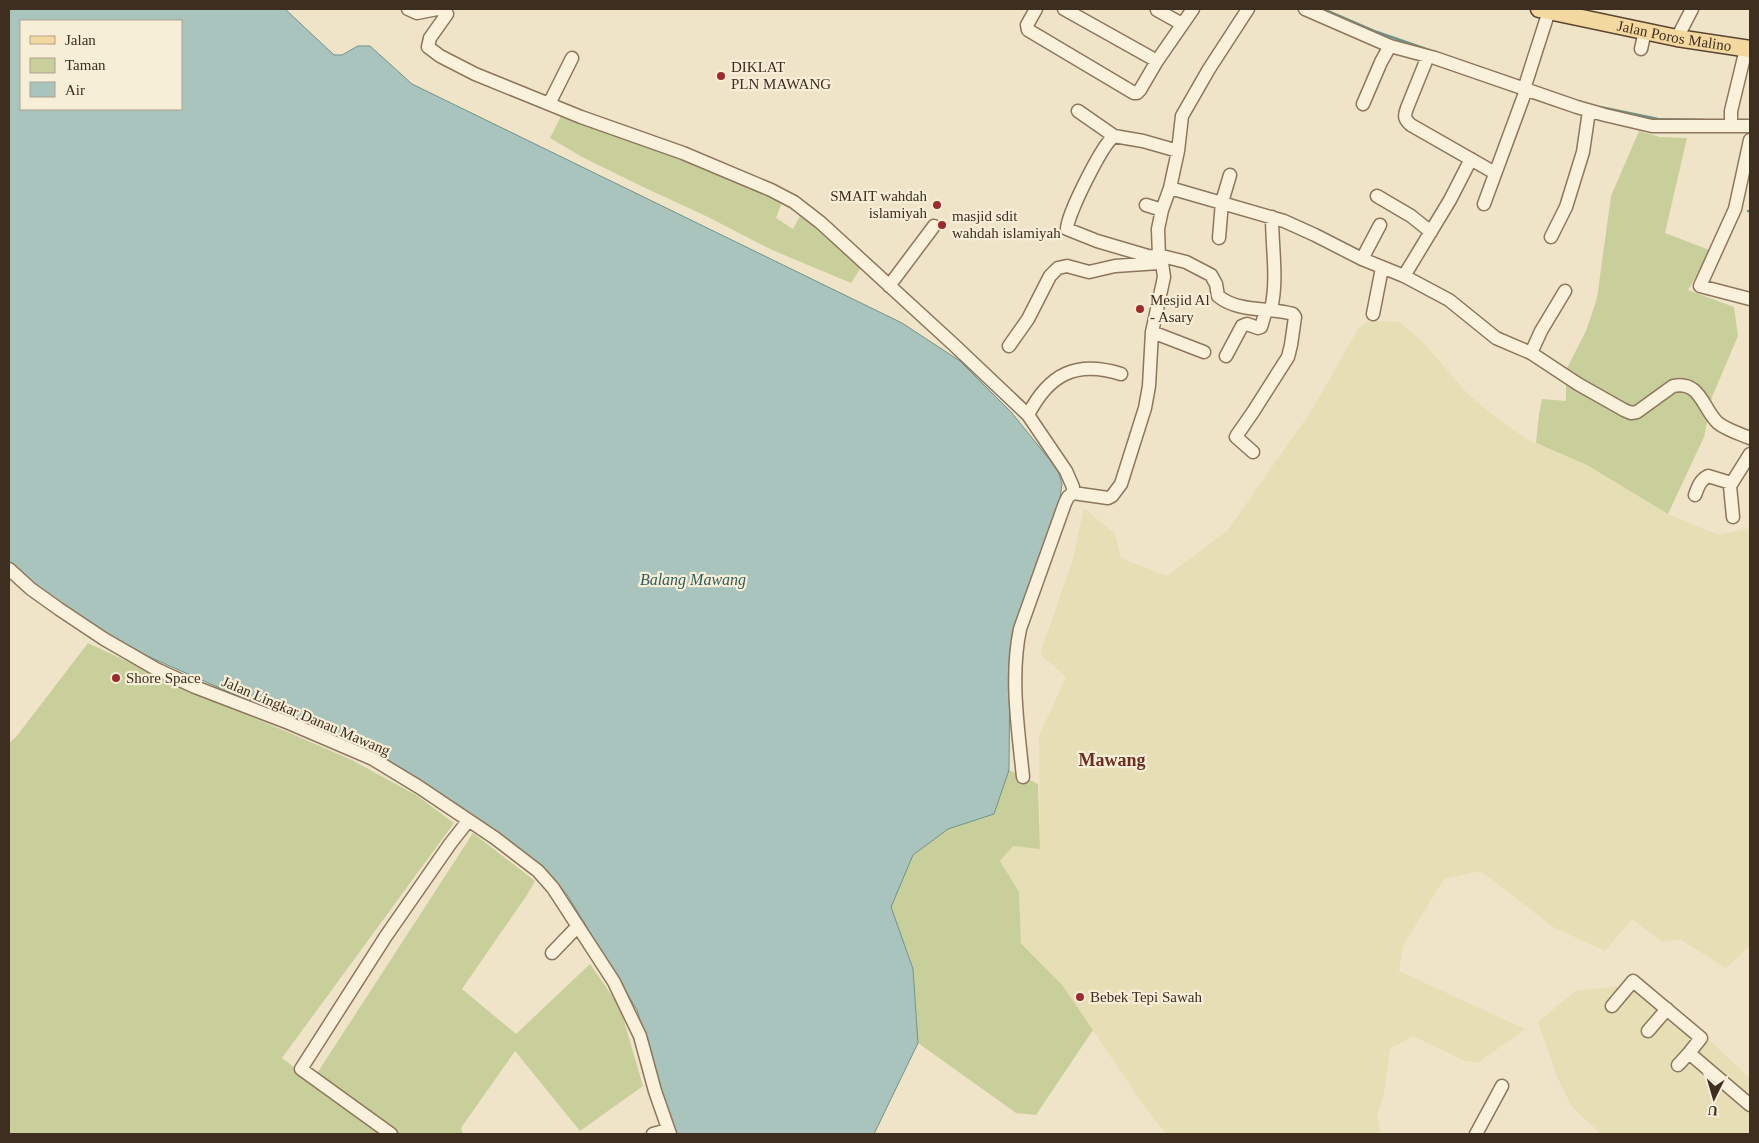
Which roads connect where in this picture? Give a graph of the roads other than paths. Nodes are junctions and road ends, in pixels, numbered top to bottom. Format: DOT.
graph roads {
  1 [pos="408,9"];
  2 [pos="1036,9"];
  3 [pos="1064,9"];
  4 [pos="1193,9"];
  5 [pos="1248,9"];
  6 [pos="1305,9"];
  7 [pos="1692,9"];
  8 [pos="444,10"];
  9 [pos="1157,10"];
  10 [pos="1544,10"];
  11 [pos="1182,24"];
  12 [pos="1645,32"];
  13 [pos="1677,38"];
  14 [pos="1390,46"];
  15 [pos="1641,49"];
  16 [pos="1748,49"];
  17 [pos="1428,56"];
  18 [pos="572,58"];
  19 [pos="1157,61"];
  20 [pos="1525,90"];
  21 [pos="549,104"];
  22 [pos="1363,104"];
  23 [pos="1078,111"];
  24 [pos="1589,111"];
  25 [pos="1731,120"];
  26 [pos="1750,126"];
  27 [pos="1114,136"];
  28 [pos="1750,140"];
  29 [pos="1178,150"];
  30 [pos="1471,159"];
  31 [pos="1495,173"];
  32 [pos="1230,175"];
  33 [pos="1170,188"];
  34 [pos="1377,196"];
  35 [pos="1222,202"];
  36 [pos="1484,204"];
  37 [pos="1146,205"];
  38 [pos="1162,210"];
  39 [pos="1272,217"];
  40 [pos="1380,225"];
  41 [pos="934,226"];
  42 [pos="1431,232"];
  43 [pos="1551,237"];
  44 [pos="1219,238"];
  45 [pos="1362,259"];
  46 [pos="1160,260"];
  47 [pos="1382,268"];
  48 [pos="1404,276"];
  49 [pos="889,286"];
  50 [pos="1565,291"];
  51 [pos="1750,299"];
  52 [pos="1269,310"];
  53 [pos="1373,314"];
  54 [pos="1152,332"];
  55 [pos="1009,346"];
  56 [pos="1204,352"];
  57 [pos="1531,353"];
  58 [pos="1226,356"];
  59 [pos="1121,374"];
  60 [pos="1028,415"];
  61 [pos="1750,438"];
  62 [pos="1254,452"];
  63 [pos="1750,454"];
  64 [pos="1731,483"];
  65 [pos="1073,493"];
  66 [pos="1695,495"];
  67 [pos="1733,517"];
  68 [pos="9,569"];
  69 [pos="1023,777"];
  70 [pos="468,821"];
  71 [pos="578,926"];
  72 [pos="552,953"];
  73 [pos="1612,1006"];
  74 [pos="1667,1010"];
  75 [pos="1648,1032"];
  76 [pos="1689,1053"];
  77 [pos="1678,1065"];
  78 [pos="1502,1086"];
  79 [pos="1750,1105"];
  80 [pos="668,1132"];
  81 [pos="391,1134"];
  82 [pos="653,1134"];
  83 [pos="1476,1134"];
  1 -- 8 [label="street"];
  2 -- 19 [label="street"];
  3 -- 19 [label="street"];
  4 -- 11 [label="street"];
  5 -- 29 [label="street"];
  6 -- 14 [label="street"];
  7 -- 13 [label="street"];
  8 -- 21 [label="street"];
  9 -- 11 [label="street"];
  10 -- 12 [label="main road, Jalan Poros Malino"];
  10 -- 20 [label="street"];
  11 -- 19 [label="street"];
  12 -- 13 [label="main road, Jalan Poros Malino"];
  12 -- 15 [label="street"];
  13 -- 16 [label="main road, Jalan Poros Malino"];
  14 -- 17 [label="street"];
  14 -- 22 [label="street"];
  16 -- 25 [label="street"];
  17 -- 20 [label="street"];
  17 -- 30 [label="street"];
  18 -- 21 [label="street"];
  20 -- 24 [label="street"];
  20 -- 31 [label="street"];
  21 -- 49 [label="street"];
  23 -- 27 [label="street"];
  24 -- 25 [label="street"];
  24 -- 43 [label="street"];
  25 -- 26 [label="street"];
  27 -- 29 [label="street"];
  27 -- 46 [label="street"];
  28 -- 51 [label="street"];
  29 -- 33 [label="street"];
  30 -- 31 [label="street"];
  30 -- 42 [label="street"];
  31 -- 36 [label="street"];
  32 -- 35 [label="street"];
  33 -- 35 [label="street"];
  33 -- 38 [label="street"];
  34 -- 42 [label="street"];
  35 -- 39 [label="street"];
  35 -- 44 [label="street"];
  37 -- 38 [label="street"];
  38 -- 46 [label="street"];
  39 -- 45 [label="street"];
  39 -- 52 [label="street"];
  40 -- 45 [label="street"];
  41 -- 49 [label="street"];
  42 -- 48 [label="street"];
  45 -- 47 [label="street"];
  46 -- 52 [label="street"];
  46 -- 54 [label="street"];
  46 -- 55 [label="street"];
  47 -- 48 [label="street"];
  47 -- 53 [label="street"];
  48 -- 57 [label="street"];
  49 -- 60 [label="street"];
  50 -- 57 [label="street"];
  52 -- 58 [label="street"];
  52 -- 62 [label="street"];
  54 -- 56 [label="street"];
  54 -- 65 [label="street"];
  57 -- 61 [label="street"];
  59 -- 60 [label="street"];
  60 -- 65 [label="street"];
  63 -- 64 [label="street"];
  64 -- 66 [label="street"];
  64 -- 67 [label="street"];
  65 -- 69 [label="street"];
  68 -- 70 [label="street, Jalan Lingkar Danau Mawang"];
  70 -- 71 [label="street, Jalan Lingkar Danau Mawang"];
  70 -- 81 [label="street"];
  71 -- 72 [label="street"];
  71 -- 80 [label="street, Jalan Lingkar Danau Mawang"];
  73 -- 74 [label="street"];
  74 -- 75 [label="street"];
  74 -- 76 [label="street"];
  76 -- 77 [label="street"];
  76 -- 79 [label="street"];
  78 -- 83 [label="street"];
  80 -- 82 [label="street"];
}
